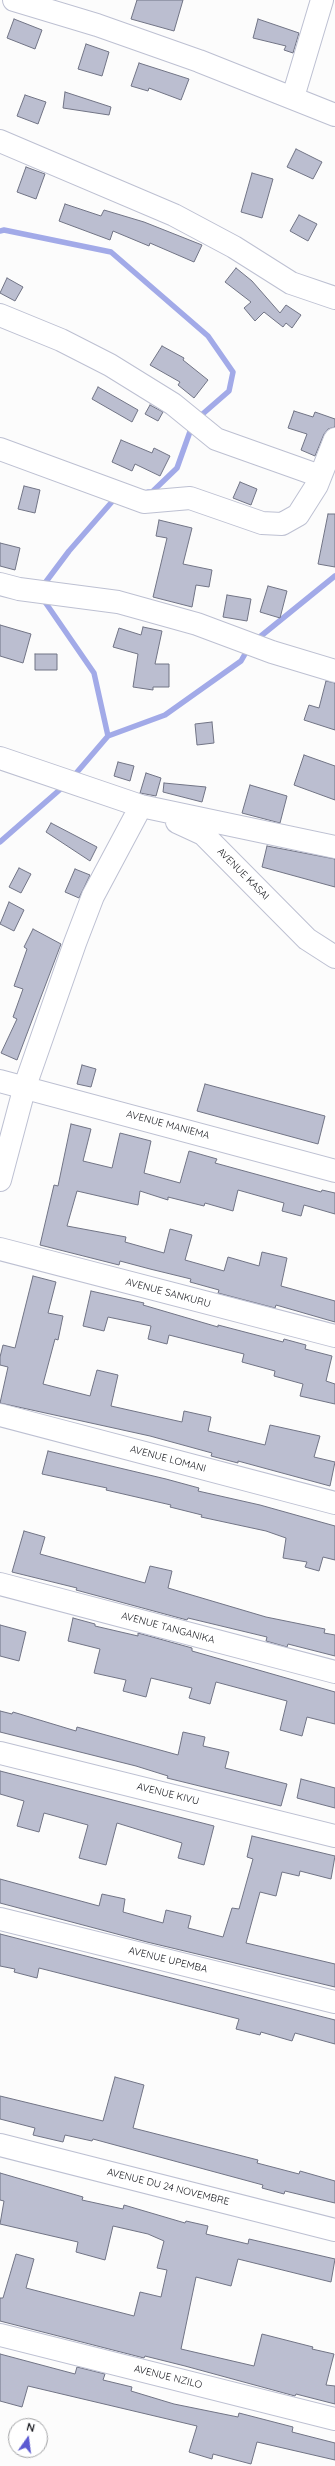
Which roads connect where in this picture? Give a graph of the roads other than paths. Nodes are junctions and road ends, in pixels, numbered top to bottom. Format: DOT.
graph roads {
  1 [pos="14,0"];
  2 [pos="322,0"];
  3 [pos="293,97"];
  4 [pos="335,114"];
  5 [pos="0,141"];
  6 [pos="335,298"];
  7 [pos="0,314"];
  8 [pos="335,439"];
  9 [pos="0,449"];
  10 [pos="320,476"];
  11 [pos="0,584"];
  12 [pos="335,671"];
  13 [pos="0,758"];
  14 [pos="141,806"];
  15 [pos="335,847"];
  16 [pos="307,939"];
  17 [pos="335,957"];
  18 [pos="335,975"];
  19 [pos="0,1081"];
  20 [pos="25,1086"];
  21 [pos="335,1171"];
  22 [pos="0,1180"];
  23 [pos="0,1249"];
  24 [pos="335,1336"];
  25 [pos="0,1415"];
  26 [pos="335,1503"];
  27 [pos="0,1584"];
  28 [pos="335,1672"];
  29 [pos="0,1753"];
  30 [pos="335,1836"];
  31 [pos="0,1918"];
  32 [pos="335,2002"];
  33 [pos="0,2145"];
  34 [pos="335,2230"];
  35 [pos="0,2335"];
  36 [pos="335,2420"];
  1 -- 3 [label="street"];
  2 -- 3 [label="street"];
  3 -- 4 [label="street"];
  5 -- 6 [label="street"];
  7 -- 10 [label="street"];
  8 -- 10 [label="street"];
  9 -- 10 [label="street"];
  11 -- 12 [label="street"];
  13 -- 14 [label="street"];
  14 -- 15 [label="street"];
  14 -- 16 [label="street, AVENUE KASAI"];
  14 -- 20 [label="street"];
  16 -- 17 [label="street, AVENUE KASAI"];
  16 -- 18 [label="street"];
  19 -- 20 [label="street, AVENUE MANIEMA"];
  20 -- 21 [label="street, AVENUE MANIEMA"];
  20 -- 22 [label="street"];
  23 -- 24 [label="street, AVENUE SANKURU"];
  25 -- 26 [label="street, AVENUE LOMANI"];
  27 -- 28 [label="street, AVENUE TANGANIKA"];
  29 -- 30 [label="street, AVENUE KIVU"];
  31 -- 32 [label="street, AVENUE UPEMBA"];
  33 -- 34 [label="street, AVENUE DU 24 NOVEMBRE"];
  35 -- 36 [label="street, AVENUE NZILO"];
}
